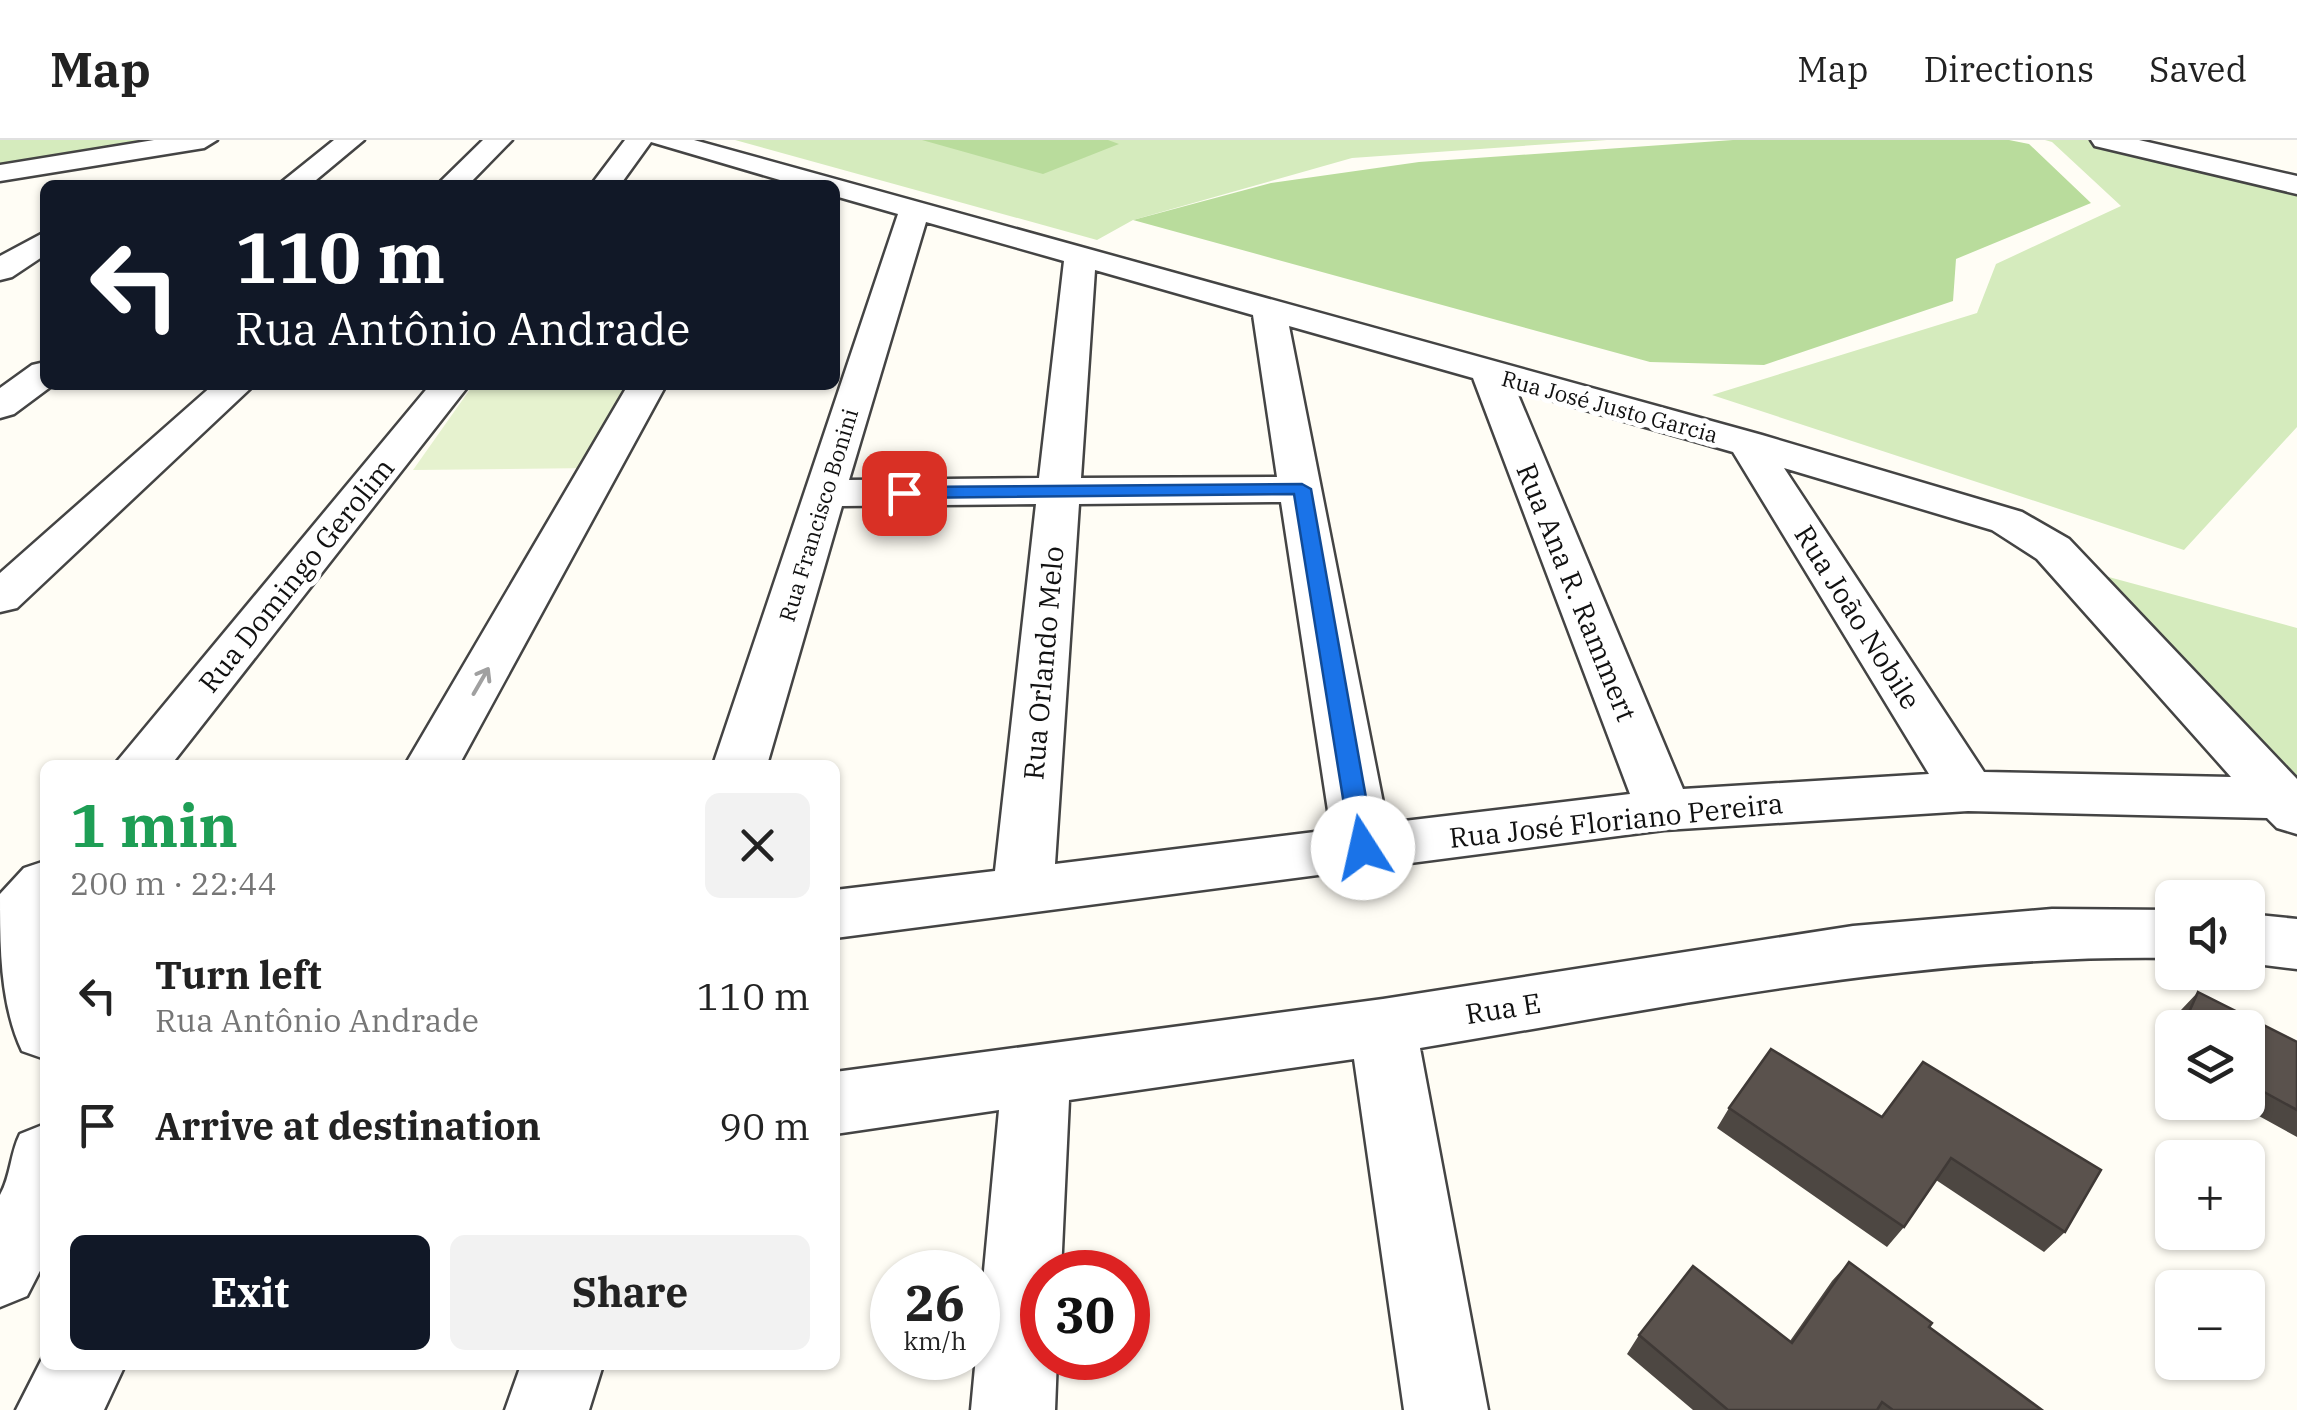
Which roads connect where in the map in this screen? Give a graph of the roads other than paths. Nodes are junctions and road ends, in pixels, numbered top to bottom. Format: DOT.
graph roads {
  1 [pos="203,140"];
  2 [pos="351,140"];
  3 [pos="499,140"];
  4 [pos="640,140"];
  5 [pos="663,140"];
  6 [pos="2104,140"];
  7 [pos="2169,155"];
  8 [pos="2297,163"];
  9 [pos="0,173"];
  10 [pos="146,176"];
  11 [pos="770,178"];
  12 [pos="299,180"];
  13 [pos="456,180"];
  14 [pos="609,180"];
  15 [pos="2297,185"];
  16 [pos="840,188"];
  17 [pos="915,208"];
  18 [pos="40,244"];
  19 [pos="1080,257"];
  20 [pos="0,270"];
  21 [pos="1269,310"];
  22 [pos="849,362"];
  23 [pos="0,364"];
  24 [pos="40,365"];
  25 [pos="1490,373"];
  26 [pos="40,377"];
  27 [pos="230,390"];
  28 [pos="446,390"];
  29 [pos="644,390"];
  30 [pos="0,406"];
  31 [pos="1748,444"];
  32 [pos="1302,489"];
  33 [pos="1059,492"];
  34 [pos="827,494"];
  35 [pos="0,598"];
  36 [pos="146,760"];
  37 [pos="435,760"];
  38 [pos="742,760"];
  39 [pos="1968,790"];
  40 [pos="2289,806"];
  41 [pos="1664,810"];
  42 [pos="1363,848"];
  43 [pos="1022,889"];
  44 [pos="29,900"];
  45 [pos="840,913"];
  46 [pos="2155,933"];
  47 [pos="2265,941"];
  48 [pos="2297,944"];
  49 [pos="33,1003"];
  50 [pos="1383,1027"];
  51 [pos="1036,1078"];
  52 [pos="840,1102"];
  53 [pos="40,1186"];
  54 [pos="0,1270"];
  55 [pos="81,1370"];
  56 [pos="560,1370"];
  57 [pos="58,1410"];
  58 [pos="547,1410"];
  59 [pos="1013,1410"];
  60 [pos="1446,1410"];
  1 -- 9 [label="street"];
  1 -- 10 [label="street"];
  2 -- 12 [label="street"];
  3 -- 13 [label="street"];
  4 -- 14 [label="street"];
  5 -- 11 [label="street, Rua José Justo Garcia"];
  6 -- 7 [label="street"];
  7 -- 8 [label="street"];
  7 -- 15 [label="street"];
  16 -- 17 [label="street, Rua José Justo Garcia"];
  17 -- 19 [label="street, Rua José Justo Garcia"];
  17 -- 22 [label="street, Rua Francisco Bonini"];
  18 -- 20 [label="street"];
  19 -- 21 [label="street, Rua José Justo Garcia"];
  19 -- 33 [label="street, Rua Orlando Melo"];
  21 -- 25 [label="street, Rua José Justo Garcia"];
  21 -- 32 [label="street"];
  22 -- 34 [label="street, Rua Francisco Bonini"];
  23 -- 24 [label="street"];
  25 -- 31 [label="street, Rua José Justo Garcia"];
  25 -- 41 [label="street, Rua Ana R. Rammert"];
  26 -- 30 [label="street"];
  27 -- 35 [label="street"];
  28 -- 36 [label="street, Rua Domingo Gerolim"];
  37 -- 29 [label="street, one-way"];
  31 -- 39 [label="street, Rua João Nobile"];
  31 -- 40 [label="street, Rua José Justo Garcia"];
  32 -- 33 [label="street"];
  32 -- 42 [label="street"];
  33 -- 34 [label="street"];
  33 -- 43 [label="street, Rua Orlando Melo"];
  34 -- 38 [label="street, Rua Francisco Bonini"];
  39 -- 40 [label="street, Rua José Floriano Pereira"];
  39 -- 41 [label="street, Rua José Floriano Pereira"];
  41 -- 42 [label="street, Rua José Floriano Pereira"];
  42 -- 43 [label="street, Rua José Floriano Pereira"];
  43 -- 45 [label="street, Rua José Floriano Pereira"];
  44 -- 49 [label="street"];
  46 -- 50 [label="street, Rua E"];
  47 -- 48 [label="street"];
  50 -- 51 [label="street, Rua E"];
  50 -- 60 [label="street"];
  51 -- 52 [label="street, Rua E"];
  51 -- 59 [label="street"];
  53 -- 54 [label="street"];
  55 -- 57 [label="street"];
  56 -- 58 [label="street"];
}
